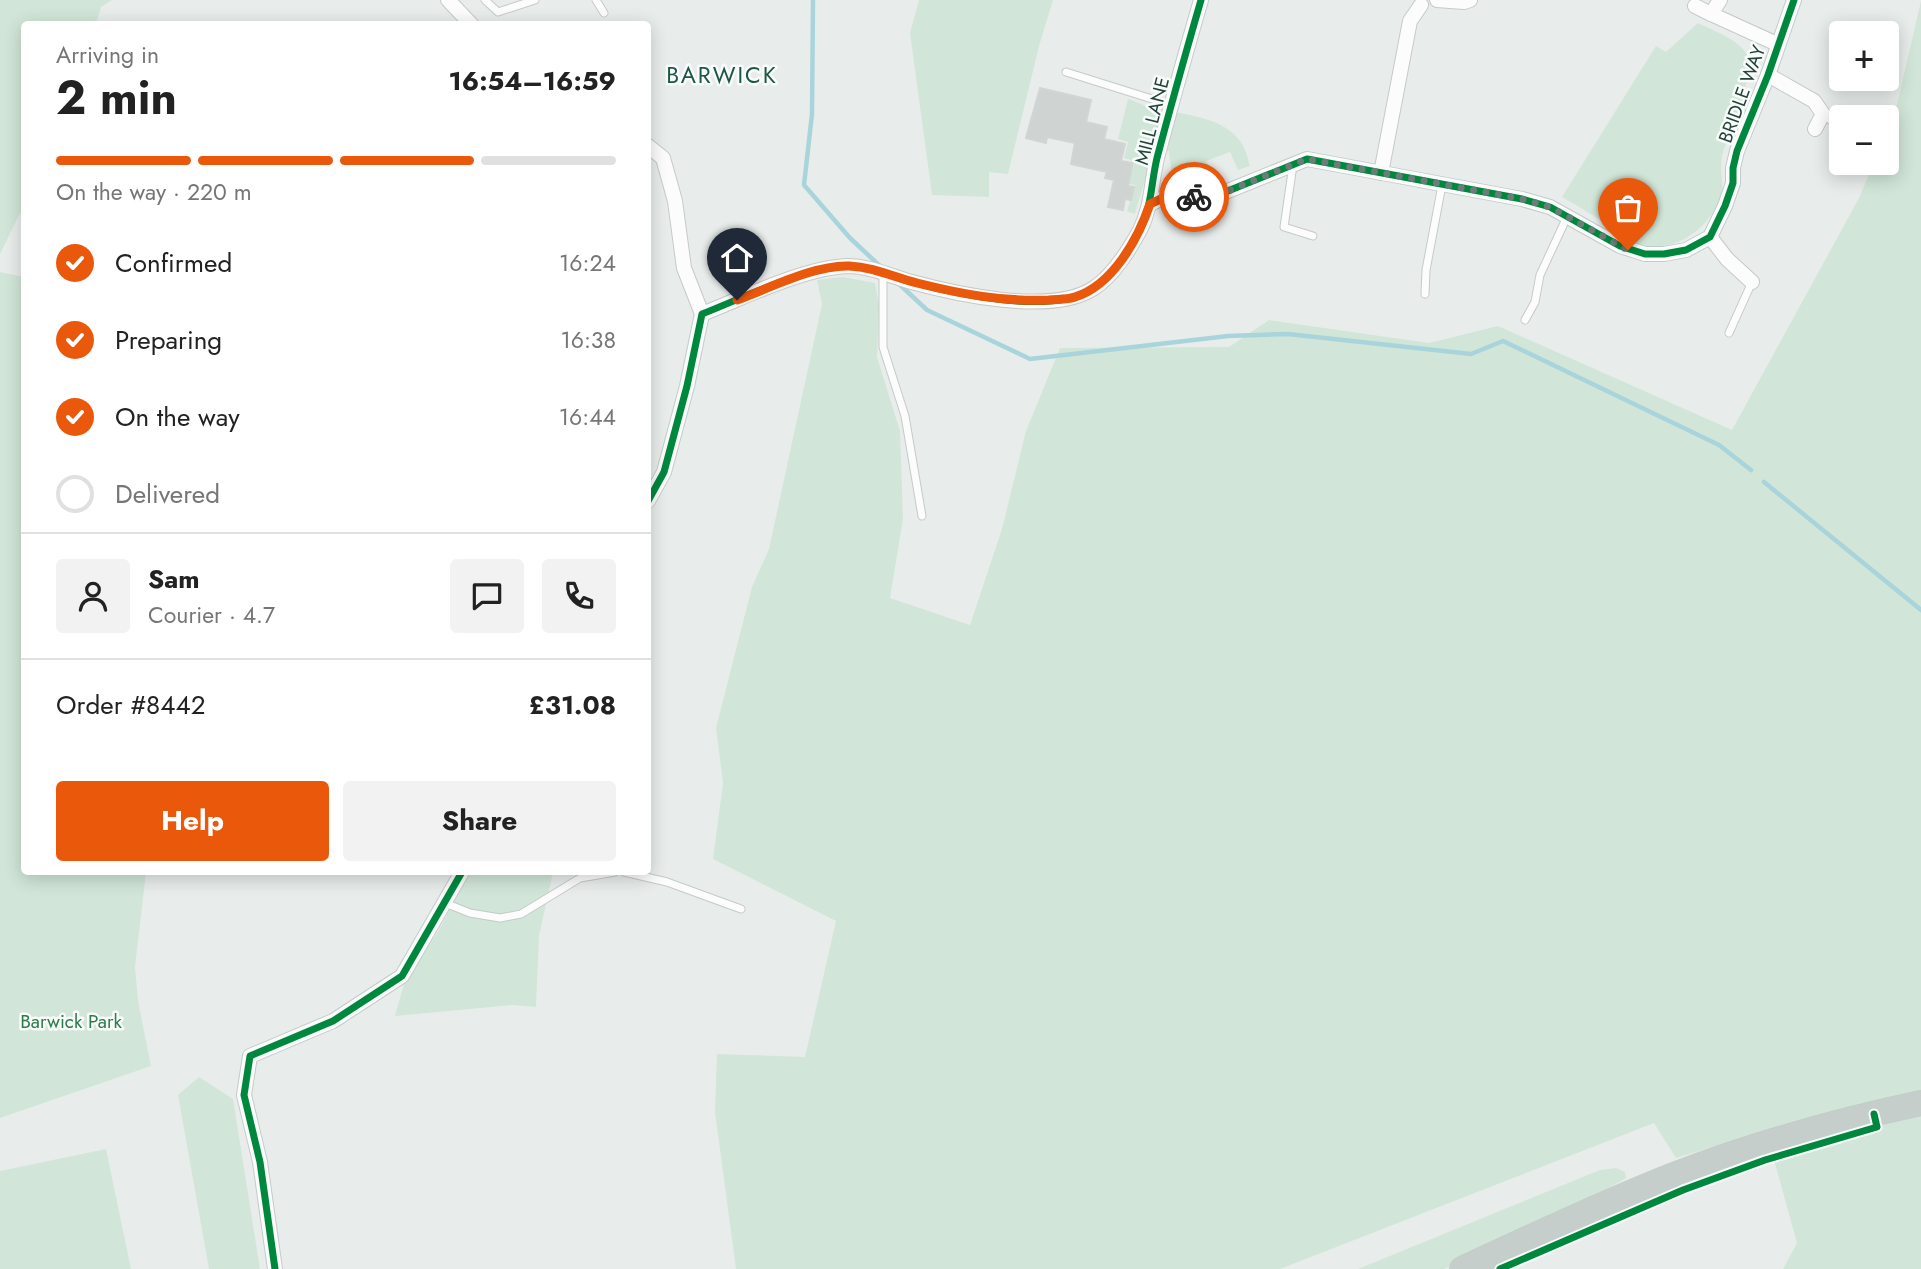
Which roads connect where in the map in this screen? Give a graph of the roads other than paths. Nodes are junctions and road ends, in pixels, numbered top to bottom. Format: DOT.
graph roads {
  1 [pos="448,0"];
  2 [pos="485,0"];
  3 [pos="535,0"];
  4 [pos="596,0"];
  5 [pos="1201,0"];
  6 [pos="1437,0"];
  7 [pos="1469,0"];
  8 [pos="1720,0"];
  9 [pos="1794,0"];
  10 [pos="1420,2"];
  11 [pos="1695,6"];
  12 [pos="604,13"];
  13 [pos="1712,14"];
  14 [pos="468,21"];
  15 [pos="1777,44"];
  16 [pos="1066,72"];
  17 [pos="1768,75"];
  18 [pos="1172,106"];
  19 [pos="1824,114"];
  20 [pos="1829,118"];
  21 [pos="1815,129"];
  22 [pos="651,148"];
  23 [pos="1293,164"];
  24 [pos="1381,173"];
  25 [pos="1442,185"];
  26 [pos="1150,204"];
  27 [pos="1568,216"];
  28 [pos="1313,236"];
  29 [pos="1710,237"];
  30 [pos="883,272"];
  31 [pos="1752,282"];
  32 [pos="1425,294"];
  33 [pos="702,314"];
  34 [pos="1525,320"];
  35 [pos="1729,333"];
  36 [pos="651,496"];
  37 [pos="922,516"];
  38 [pos="460,875"];
  39 [pos="598,875"];
  40 [pos="637,875"];
  41 [pos="444,903"];
  42 [pos="741,909"];
  43 [pos="1921,1103"];
  44 [pos="275,1269"];
  45 [pos="1462,1269"];
  1 -- 14 [label="street"];
  2 -- 3 [label="lane"];
  4 -- 12 [label="lane"];
  5 -- 18 [label="street, MILL LANE"];
  6 -- 7 [label="street"];
  8 -- 13 [label="street"];
  9 -- 15 [label="street, BRIDLE WAY"];
  10 -- 24 [label="street"];
  11 -- 13 [label="street, BRIDLE WAY"];
  13 -- 15 [label="street, BRIDLE WAY"];
  15 -- 17 [label="street, BRIDLE WAY"];
  16 -- 18 [label="lane"];
  17 -- 19 [label="street, BRIDLE WAY"];
  17 -- 29 [label="street, BRIDLE WAY"];
  18 -- 26 [label="street, MILL LANE"];
  19 -- 20 [label="lane"];
  19 -- 21 [label="street"];
  22 -- 33 [label="street"];
  23 -- 24 [label="street"];
  23 -- 26 [label="street"];
  23 -- 28 [label="lane"];
  24 -- 25 [label="street"];
  25 -- 27 [label="street"];
  25 -- 32 [label="lane"];
  26 -- 30 [label="street, MILL LANE"];
  27 -- 29 [label="street"];
  27 -- 34 [label="lane"];
  29 -- 31 [label="street"];
  30 -- 33 [label="street, MILL LANE"];
  30 -- 37 [label="lane"];
  31 -- 35 [label="lane"];
  33 -- 36 [label="street"];
  38 -- 41 [label="street"];
  39 -- 41 [label="lane"];
  40 -- 42 [label="lane"];
  41 -- 44 [label="street"];
  43 -- 45 [label="highway"];
}
